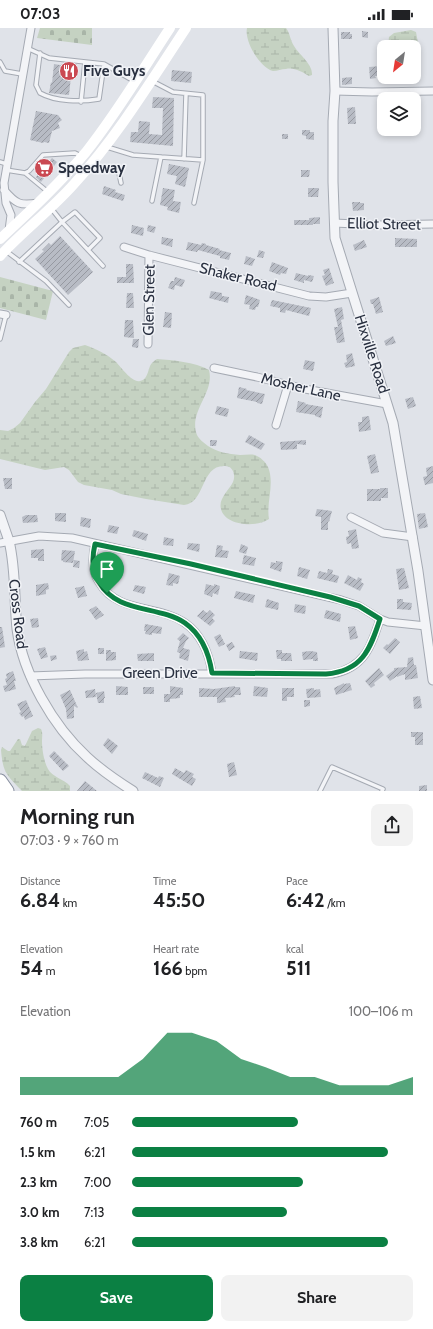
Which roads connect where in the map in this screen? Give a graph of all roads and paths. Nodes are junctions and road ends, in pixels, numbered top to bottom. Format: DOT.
graph roads {
  1 [pos="31,28"];
  2 [pos="170,28"];
  3 [pos="186,28"];
  4 [pos="333,28"];
  5 [pos="27,48"];
  6 [pos="40,54"];
  7 [pos="0,62"];
  8 [pos="85,62"];
  9 [pos="104,64"];
  10 [pos="22,74"];
  11 [pos="151,80"];
  12 [pos="135,81"];
  13 [pos="334,91"];
  14 [pos="433,91"];
  15 [pos="186,94"];
  16 [pos="81,102"];
  17 [pos="106,146"];
  18 [pos="82,156"];
  19 [pos="161,157"];
  20 [pos="184,159"];
  21 [pos="202,160"];
  22 [pos="4,166"];
  23 [pos="88,169"];
  24 [pos="25,173"];
  25 [pos="121,183"];
  26 [pos="4,190"];
  27 [pos="49,193"];
  28 [pos="152,201"];
  29 [pos="38,203"];
  30 [pos="194,203"];
  31 [pos="51,208"];
  32 [pos="62,222"];
  33 [pos="334,223"];
  34 [pos="433,224"];
  35 [pos="9,230"];
  36 [pos="0,239"];
  37 [pos="124,247"];
  38 [pos="88,250"];
  39 [pos="3,254"];
  40 [pos="149,255"];
  41 [pos="19,262"];
  42 [pos="103,266"];
  43 [pos="352,293"];
  44 [pos="69,305"];
  45 [pos="3,314"];
  46 [pos="1,331"];
  47 [pos="0,339"];
  48 [pos="148,344"];
  49 [pos="214,368"];
  50 [pos="288,385"];
  51 [pos="387,404"];
  52 [pos="276,425"];
  53 [pos="0,515"];
  54 [pos="351,517"];
  55 [pos="413,537"];
  56 [pos="4,542"];
  57 [pos="95,544"];
  58 [pos="380,619"];
  59 [pos="426,626"];
  60 [pos="212,673"];
  61 [pos="30,676"];
  62 [pos="433,680"];
  63 [pos="0,781"];
  64 [pos="7,791"];
  65 [pos="133,791"];
  66 [pos="320,791"];
  67 [pos="382,791"];
  1 -- 5 [label="street"];
  2 -- 12 [label="main road"];
  3 -- 11 [label="main road"];
  4 -- 13 [label="street, Hixville Road"];
  5 -- 6 [label="lane"];
  5 -- 10 [label="street"];
  6 -- 8 [label="lane"];
  6 -- 16 [label="lane"];
  7 -- 10 [label="lane"];
  8 -- 9 [label="lane"];
  8 -- 16 [label="lane"];
  9 -- 12 [label="lane"];
  9 -- 16 [label="lane"];
  10 -- 22 [label="street"];
  11 -- 15 [label="lane"];
  11 -- 17 [label="main road"];
  12 -- 18 [label="main road"];
  13 -- 14 [label="street"];
  13 -- 33 [label="street, Hixville Road"];
  15 -- 20 [label="lane"];
  15 -- 21 [label="lane"];
  17 -- 19 [label="lane"];
  17 -- 23 [label="main road"];
  18 -- 24 [label="lane"];
  18 -- 27 [label="main road"];
  19 -- 20 [label="lane"];
  19 -- 28 [label="lane"];
  20 -- 21 [label="lane"];
  21 -- 30 [label="lane"];
  22 -- 24 [label="lane"];
  22 -- 26 [label="street"];
  23 -- 25 [label="lane"];
  23 -- 31 [label="main road"];
  24 -- 27 [label="lane"];
  26 -- 29 [label="street"];
  26 -- 35 [label="street"];
  27 -- 29 [label="main road"];
  29 -- 35 [label="main road"];
  31 -- 32 [label="lane"];
  31 -- 39 [label="main road"];
  32 -- 38 [label="lane"];
  32 -- 38 [label="lane"];
  32 -- 41 [label="lane"];
  33 -- 34 [label="street, Elliot Street"];
  33 -- 43 [label="street, Hixville Road"];
  35 -- 36 [label="main road"];
  37 -- 40 [label="street, Shaker Road"];
  38 -- 42 [label="lane"];
  39 -- 41 [label="lane"];
  40 -- 43 [label="street, Shaker Road"];
  40 -- 48 [label="street, Glen Street"];
  41 -- 44 [label="lane"];
  43 -- 51 [label="street, Hixville Road"];
  45 -- 46 [label="lane"];
  46 -- 47 [label="lane"];
  49 -- 50 [label="street, Mosher Lane"];
  50 -- 51 [label="street, Mosher Lane"];
  50 -- 52 [label="street"];
  51 -- 55 [label="street, Hixville Road"];
  53 -- 56 [label="street, Cross Road"];
  54 -- 55 [label="street"];
  55 -- 59 [label="street, Hixville Road"];
  56 -- 57 [label="street"];
  56 -- 61 [label="street, Cross Road"];
  57 -- 58 [label="street"];
  57 -- 60 [label="street"];
  58 -- 59 [label="street"];
  58 -- 60 [label="street, Green Drive"];
  59 -- 62 [label="street, Hixville Road"];
  60 -- 61 [label="street, Green Drive"];
  61 -- 65 [label="street, Cross Road"];
  63 -- 64 [label="highway"];
  66 -- 67 [label="lane"];
}
